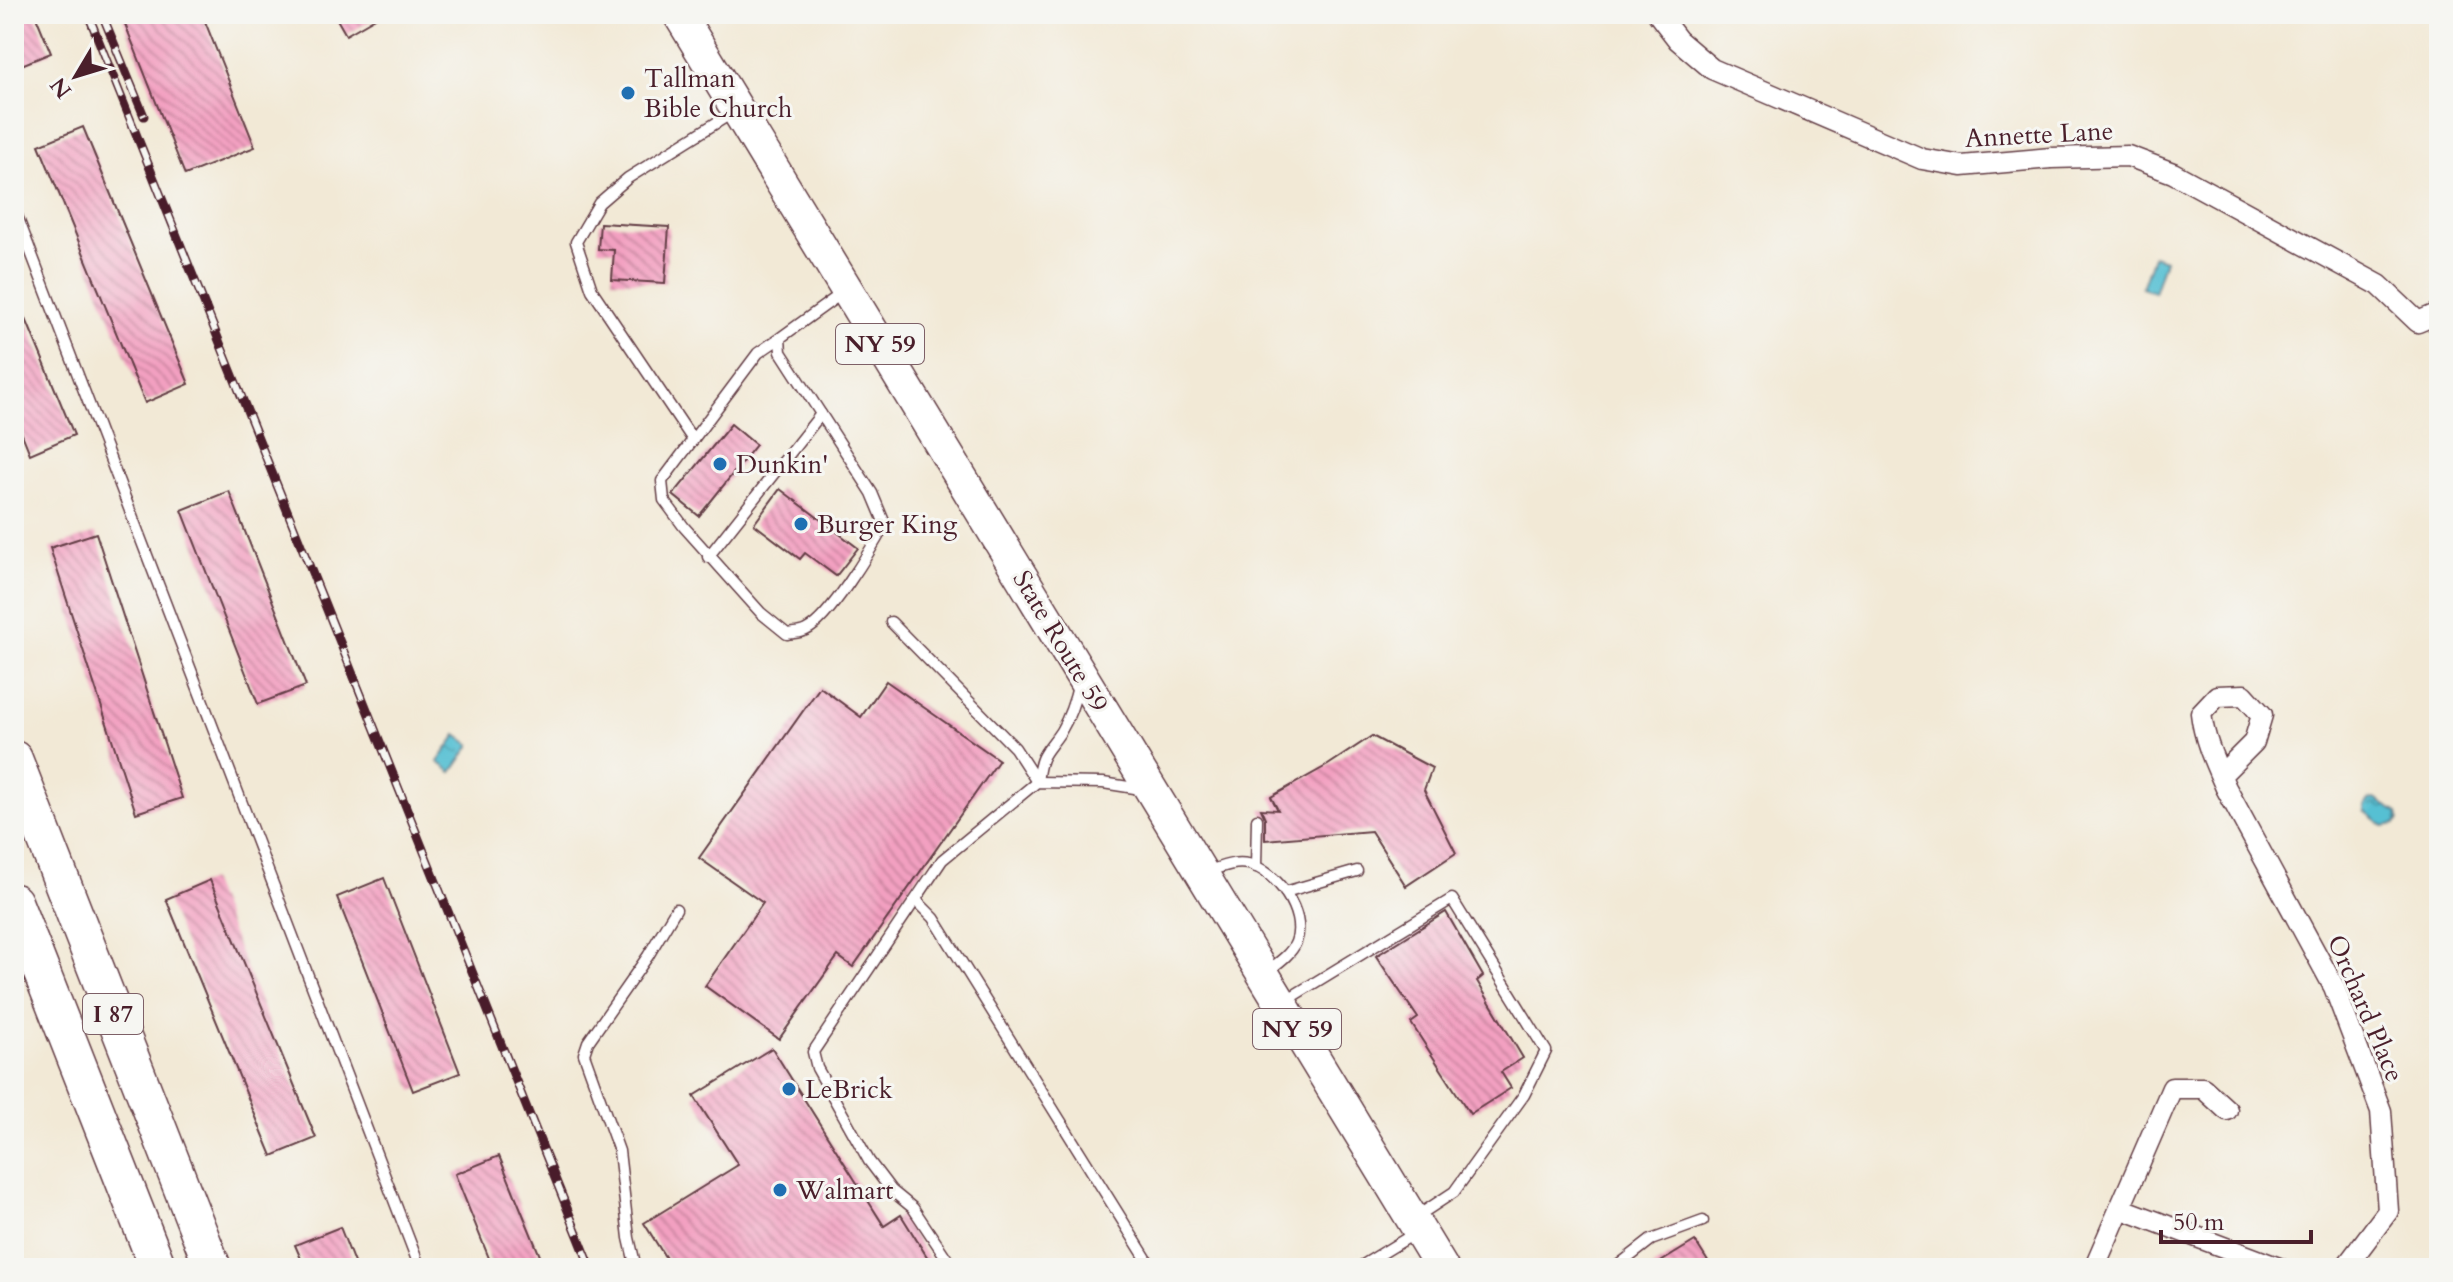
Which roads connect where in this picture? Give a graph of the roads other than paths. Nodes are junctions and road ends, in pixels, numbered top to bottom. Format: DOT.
graph roads {
  1 [pos="679,14"];
  2 [pos="1658,14"];
  3 [pos="737,110"];
  4 [pos="14,208"];
  5 [pos="847,290"];
  6 [pos="2439,313"];
  7 [pos="780,338"];
  8 [pos="821,414"];
  9 [pos="693,440"];
  10 [pos="708,557"];
  11 [pos="891,622"];
  12 [pos="1081,675"];
  13 [pos="14,759"];
  14 [pos="2221,775"];
  15 [pos="1037,782"];
  16 [pos="1152,791"];
  17 [pos="1257,819"];
  18 [pos="1256,867"];
  19 [pos="1357,871"];
  20 [pos="1202,873"];
  21 [pos="1285,892"];
  22 [pos="917,901"];
  23 [pos="14,902"];
  24 [pos="676,909"];
  25 [pos="1264,974"];
  26 [pos="1281,1004"];
  27 [pos="2227,1110"];
  28 [pos="2120,1208"];
  29 [pos="1703,1221"];
  30 [pos="1416,1225"];
  31 [pos="158,1268"];
  32 [pos="213,1268"];
  33 [pos="420,1268"];
  34 [pos="636,1268"];
  35 [pos="953,1268"];
  36 [pos="1152,1268"];
  37 [pos="1358,1268"];
  38 [pos="1442,1268"];
  39 [pos="1615,1268"];
  40 [pos="2094,1268"];
  41 [pos="2279,1268"];
  42 [pos="2345,1268"];
  1 -- 3 [label="main road, State Route 59 / NY 59"];
  2 -- 6 [label="street, Annette Lane"];
  3 -- 5 [label="main road, State Route 59 / NY 59"];
  3 -- 9 [label="lane"];
  4 -- 33 [label="lane"];
  5 -- 7 [label="lane"];
  5 -- 12 [label="main road, State Route 59 / NY 59"];
  7 -- 8 [label="lane"];
  7 -- 9 [label="lane"];
  8 -- 10 [label="lane"];
  8 -- 10 [label="lane"];
  9 -- 10 [label="lane"];
  11 -- 15 [label="lane"];
  12 -- 15 [label="lane"];
  12 -- 16 [label="main road, State Route 59 / NY 59"];
  13 -- 32 [label="highway, I 87"];
  14 -- 42 [label="street, Orchard Place"];
  15 -- 16 [label="lane"];
  15 -- 22 [label="lane"];
  16 -- 20 [label="main road, State Route 59 / NY 59"];
  17 -- 18 [label="lane"];
  18 -- 20 [label="lane"];
  18 -- 21 [label="lane"];
  19 -- 21 [label="lane"];
  20 -- 25 [label="main road, State Route 59 / NY 59"];
  21 -- 25 [label="lane"];
  22 -- 35 [label="lane"];
  22 -- 36 [label="lane"];
  23 -- 31 [label="highway, I 87"];
  24 -- 34 [label="lane"];
  25 -- 26 [label="main road, State Route 59 / NY 59"];
  26 -- 30 [label="main road, State Route 59 / NY 59"];
  26 -- 30 [label="lane"];
  27 -- 28 [label="street"];
  28 -- 40 [label="street"];
  28 -- 41 [label="street"];
  29 -- 39 [label="lane"];
  30 -- 37 [label="lane"];
  30 -- 38 [label="main road, State Route 59 / NY 59"];
}
